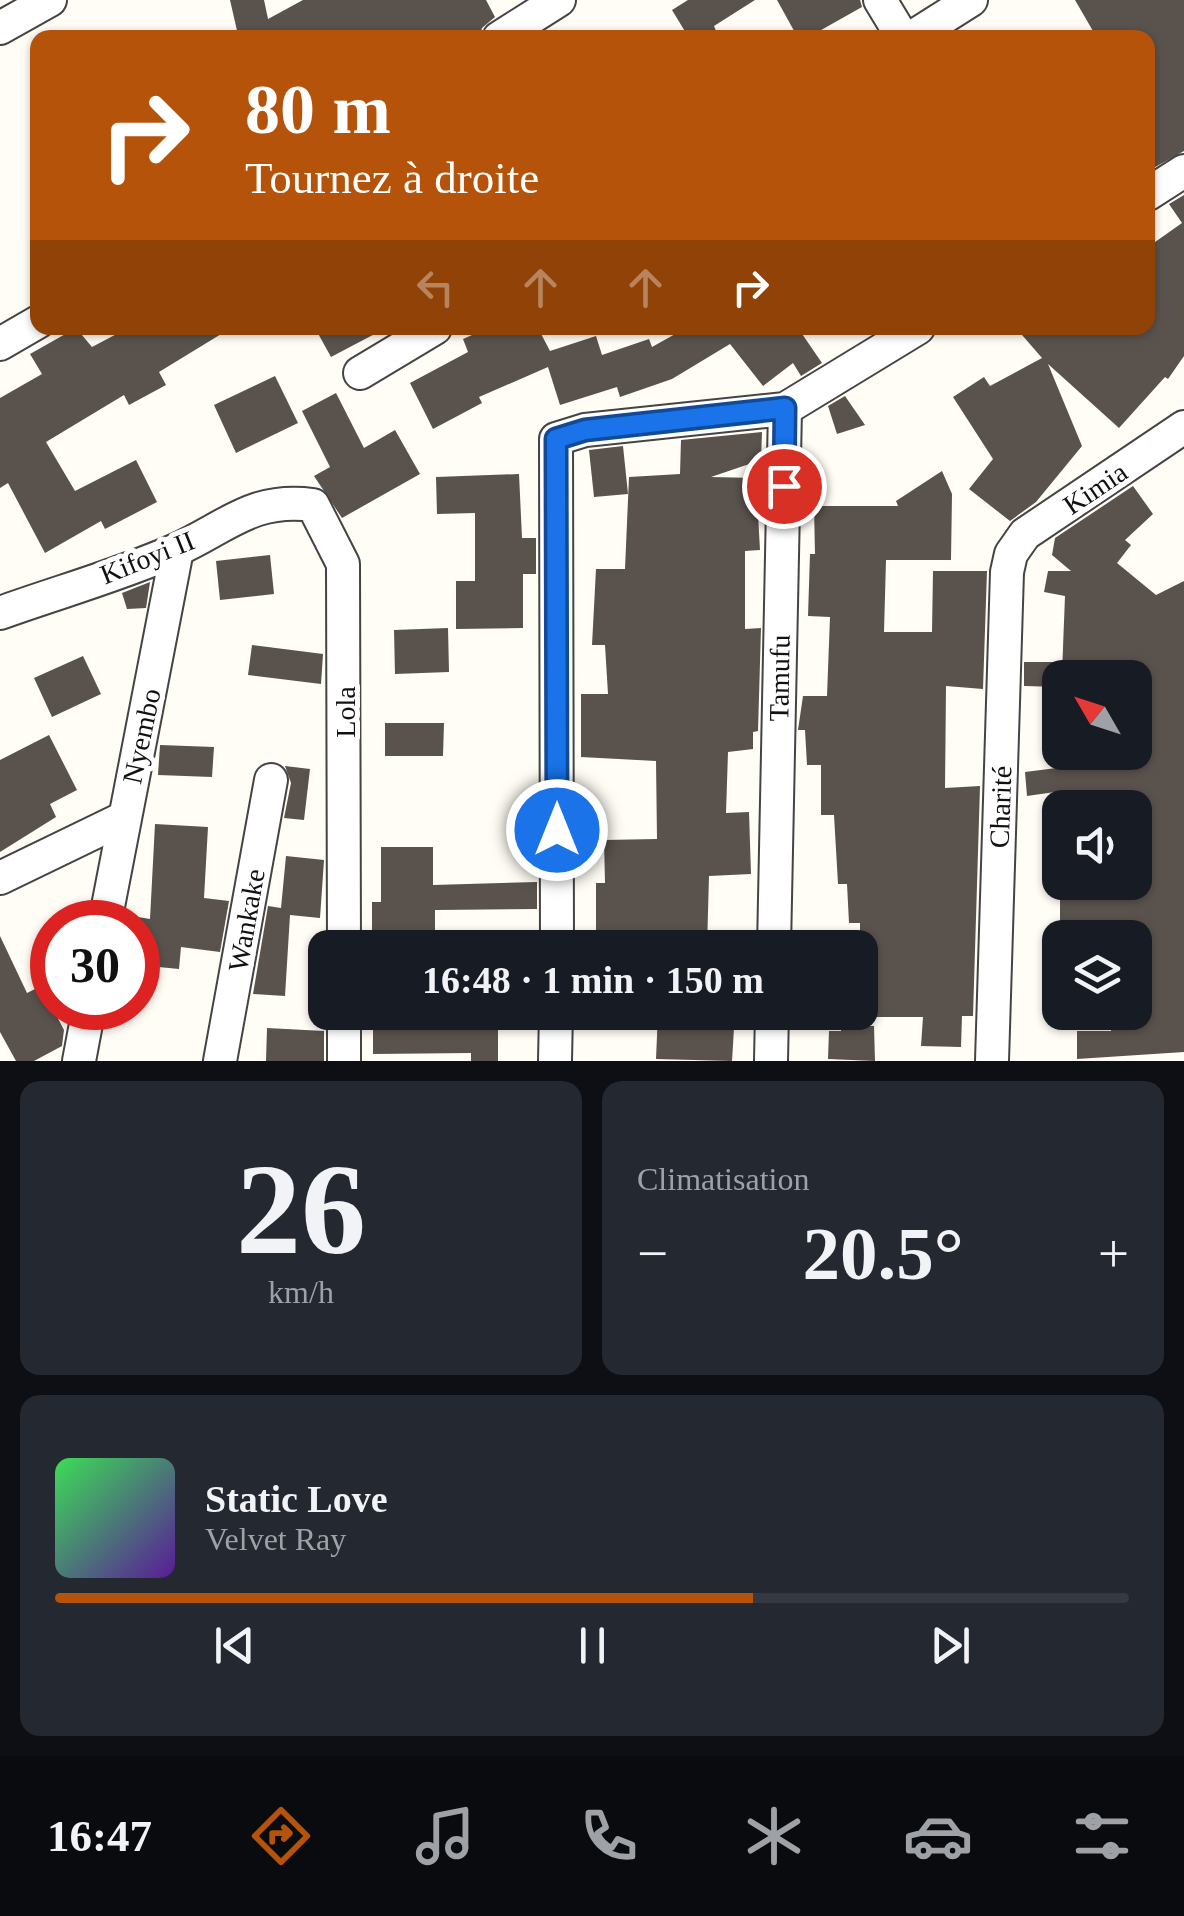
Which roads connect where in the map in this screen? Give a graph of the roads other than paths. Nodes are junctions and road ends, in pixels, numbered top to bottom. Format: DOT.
graph roads {
  1 [pos="50,0"];
  2 [pos="560,0"];
  3 [pos="880,0"];
  4 [pos="971,0"];
  5 [pos="0,28"];
  6 [pos="512,30"];
  7 [pos="901,30"];
  8 [pos="920,30"];
  9 [pos="1184,170"];
  10 [pos="1155,189"];
  11 [pos="30,327"];
  12 [pos="423,335"];
  13 [pos="906,335"];
  14 [pos="0,344"];
  15 [pos="360,373"];
  16 [pos="785,408"];
  17 [pos="1184,428"];
  18 [pos="292,502"];
  19 [pos="177,550"];
  20 [pos="1012,554"];
  21 [pos="0,614"];
  22 [pos="271,780"];
  23 [pos="124,818"];
  24 [pos="0,878"];
  25 [pos="108,900"];
  26 [pos="344,930"];
  27 [pos="557,930"];
  28 [pos="774,930"];
  29 [pos="85,1030"];
  30 [pos="344,1030"];
  31 [pos="556,1030"];
  32 [pos="772,1030"];
  33 [pos="79,1061"];
  34 [pos="220,1061"];
  35 [pos="344,1061"];
  36 [pos="555,1061"];
  37 [pos="771,1061"];
  38 [pos="992,1061"];
  1 -- 5 [label="street"];
  2 -- 6 [label="street"];
  3 -- 7 [label="street"];
  4 -- 8 [label="street"];
  9 -- 10 [label="street"];
  11 -- 14 [label="street"];
  12 -- 15 [label="street"];
  13 -- 16 [label="street"];
  16 -- 27 [label="street"];
  16 -- 28 [label="street, Tamufu"];
  17 -- 20 [label="street, Kimia"];
  18 -- 19 [label="street, Kifoyi II"];
  18 -- 26 [label="street, Lola"];
  19 -- 21 [label="street, Kifoyi II"];
  19 -- 23 [label="street, Nyembo"];
  20 -- 38 [label="street, Charité"];
  22 -- 34 [label="street, Wankake"];
  23 -- 24 [label="street"];
  23 -- 25 [label="street, Nyembo"];
  29 -- 33 [label="street"];
  30 -- 35 [label="street"];
  31 -- 36 [label="street"];
  32 -- 37 [label="street"];
}
